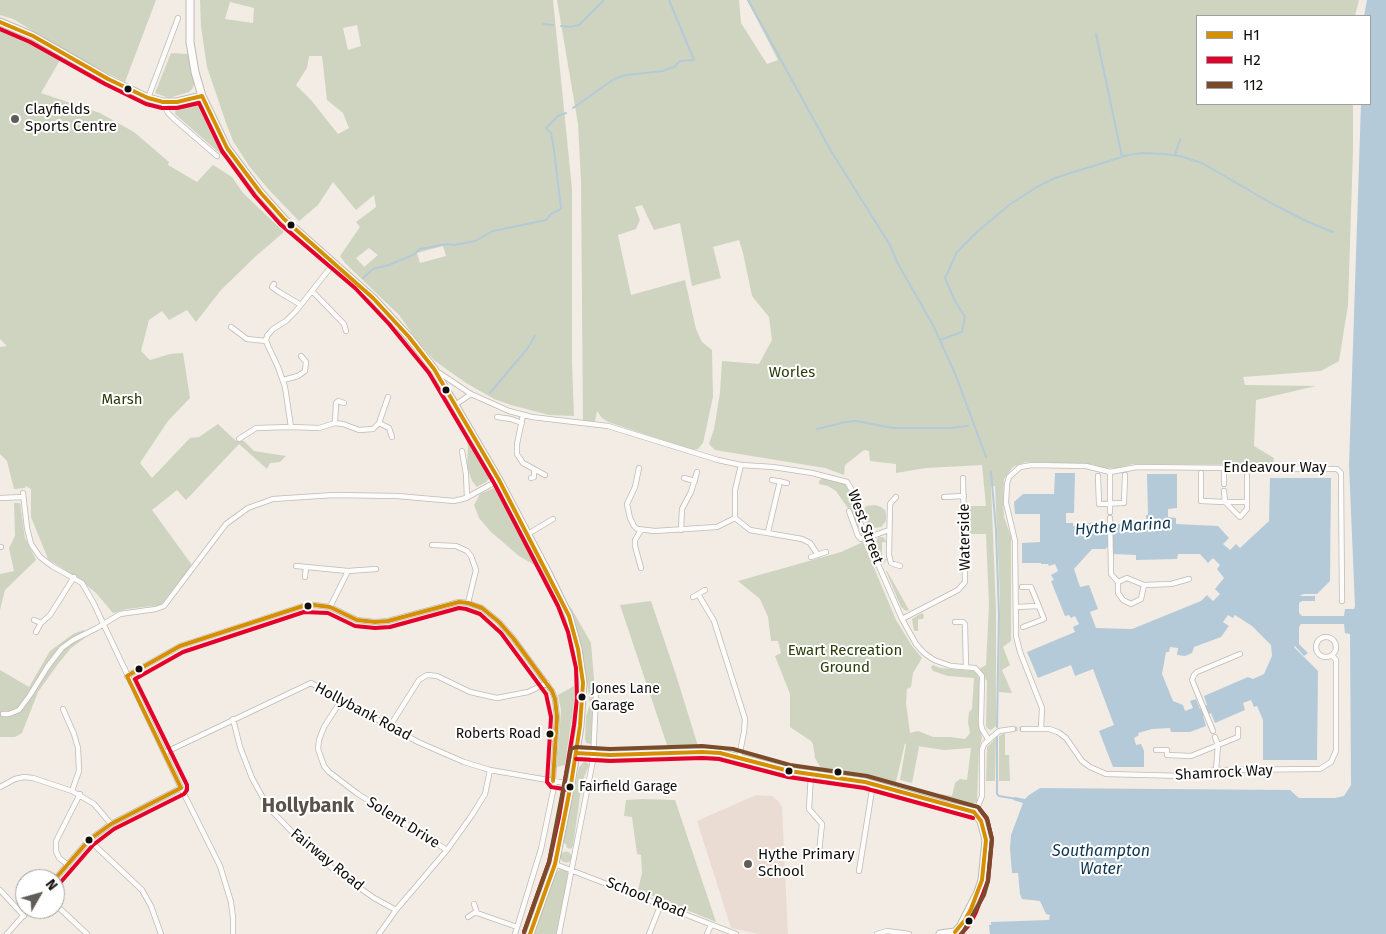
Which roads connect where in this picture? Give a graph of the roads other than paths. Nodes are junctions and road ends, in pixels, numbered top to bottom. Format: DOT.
graph roads {
  1 [pos="190,0"];
  2 [pos="178,18"];
  3 [pos="0,22"];
  4 [pos="202,96"];
  5 [pos="148,98"];
  6 [pos="163,102"];
  7 [pos="217,156"];
  8 [pos="334,263"];
  9 [pos="266,291"];
  10 [pos="312,291"];
  11 [pos="301,305"];
  12 [pos="231,327"];
  13 [pos="346,331"];
  14 [pos="266,341"];
  15 [pos="301,356"];
  16 [pos="434,369"];
  17 [pos="283,380"];
  18 [pos="472,394"];
  19 [pos="379,400"];
  20 [pos="344,403"];
  21 [pos="455,405"];
  22 [pos="523,415"];
  23 [pos="497,417"];
  24 [pos="335,423"];
  25 [pos="379,423"];
  26 [pos="522,423"];
  27 [pos="291,427"];
  28 [pos="392,437"];
  29 [pos="239,439"];
  30 [pos="462,451"];
  31 [pos="741,466"];
  32 [pos="639,468"];
  33 [pos="1224,468"];
  34 [pos="534,469"];
  35 [pos="697,472"];
  36 [pos="1110,472"];
  37 [pos="1201,473"];
  38 [pos="545,475"];
  39 [pos="1125,475"];
  40 [pos="1098,476"];
  41 [pos="1247,476"];
  42 [pos="531,478"];
  43 [pos="684,478"];
  44 [pos="964,478"];
  45 [pos="499,480"];
  46 [pos="772,480"];
  47 [pos="695,481"];
  48 [pos="780,481"];
  49 [pos="787,483"];
  50 [pos="1224,484"];
  51 [pos="1224,490"];
  52 [pos="964,496"];
  53 [pos="467,497"];
  54 [pos="896,497"];
  55 [pos="944,497"];
  56 [pos="0,498"];
  57 [pos="1225,502"];
  58 [pos="1247,502"];
  59 [pos="1110,504"];
  60 [pos="849,511"];
  61 [pos="734,518"];
  62 [pos="553,519"];
  63 [pos="641,530"];
  64 [pos="681,530"];
  65 [pos="889,530"];
  66 [pos="768,532"];
  67 [pos="528,534"];
  68 [pos="867,538"];
  69 [pos="432,545"];
  70 [pos="826,552"];
  71 [pos="818,555"];
  72 [pos="811,557"];
  73 [pos="368,563"];
  74 [pos="296,566"];
  75 [pos="900,566"];
  76 [pos="306,567"];
  77 [pos="641,568"];
  78 [pos="368,569"];
  79 [pos="376,569"];
  80 [pos="348,571"];
  81 [pos="74,577"];
  82 [pos="305,577"];
  83 [pos="1189,579"];
  84 [pos="1118,582"];
  85 [pos="1144,585"];
  86 [pos="1022,587"];
  87 [pos="705,590"];
  88 [pos="698,594"];
  89 [pos="692,597"];
  90 [pos="1342,601"];
  91 [pos="468,603"];
  92 [pos="1038,606"];
  93 [pos="330,607"];
  94 [pos="1016,607"];
  95 [pos="902,619"];
  96 [pos="34,620"];
  97 [pos="955,622"];
  98 [pos="41,623"];
  99 [pos="103,624"];
  100 [pos="1023,627"];
  101 [pos="36,632"];
  102 [pos="1240,654"];
  103 [pos="1332,655"];
  104 [pos="966,667"];
  105 [pos="127,676"];
  106 [pos="547,683"];
  107 [pos="596,695"];
  108 [pos="342,699"];
  109 [pos="63,709"];
  110 [pos="3,714"];
  111 [pos="233,719"];
  112 [pos="390,726"];
  113 [pos="1013,728"];
  114 [pos="1023,728"];
  115 [pos="1041,729"];
  116 [pos="1238,729"];
  117 [pos="1213,731"];
  118 [pos="1215,737"];
  119 [pos="988,739"];
  120 [pos="1218,745"];
  121 [pos="1156,750"];
  122 [pos="164,753"];
  123 [pos="576,754"];
  124 [pos="593,755"];
  125 [pos="739,757"];
  126 [pos="490,770"];
  127 [pos="1216,770"];
  128 [pos="811,774"];
  129 [pos="554,782"];
  130 [pos="571,784"];
  131 [pos="873,784"];
  132 [pos="1,785"];
  133 [pos="180,788"];
  134 [pos="72,791"];
  135 [pos="80,794"];
  136 [pos="974,812"];
  137 [pos="111,824"];
  138 [pos="89,840"];
  139 [pos="447,850"];
  140 [pos="807,852"];
  141 [pos="819,852"];
  142 [pos="829,853"];
  143 [pos="555,864"];
  144 [pos="68,865"];
  145 [pos="64,869"];
  146 [pos="572,870"];
  147 [pos="859,871"];
  148 [pos="0,890"];
  149 [pos="474,904"];
  150 [pos="662,904"];
  151 [pos="15,906"];
  152 [pos="396,910"];
  153 [pos="65,913"];
  154 [pos="477,913"];
  155 [pos="468,917"];
  156 [pos="21,919"];
  157 [pos="711,925"];
  158 [pos="517,927"];
  159 [pos="7,934"];
  160 [pos="87,934"];
  161 [pos="160,934"];
  162 [pos="233,934"];
  163 [pos="380,934"];
  164 [pos="515,934"];
  165 [pos="530,934"];
  166 [pos="559,934"];
  167 [pos="649,934"];
  168 [pos="707,934"];
  169 [pos="736,934"];
  170 [pos="877,934"];
  171 [pos="909,934"];
  172 [pos="940,934"];
  1 -- 4 [label="street"];
  2 -- 5 [label="street"];
  3 -- 5 [label="street"];
  4 -- 6 [label="street"];
  4 -- 8 [label="street"];
  5 -- 6 [label="street"];
  6 -- 7 [label="street"];
  8 -- 10 [label="street"];
  8 -- 16 [label="street"];
  9 -- 11 [label="street"];
  10 -- 11 [label="street"];
  10 -- 13 [label="street"];
  11 -- 14 [label="street"];
  12 -- 14 [label="street"];
  14 -- 17 [label="street"];
  15 -- 17 [label="street"];
  16 -- 18 [label="street, West Street"];
  16 -- 21 [label="street"];
  17 -- 27 [label="street"];
  18 -- 21 [label="street"];
  18 -- 22 [label="street, West Street"];
  19 -- 25 [label="street"];
  20 -- 24 [label="street"];
  21 -- 45 [label="street"];
  22 -- 26 [label="street"];
  22 -- 31 [label="street, West Street"];
  23 -- 26 [label="street"];
  24 -- 25 [label="street"];
  24 -- 27 [label="street"];
  25 -- 28 [label="street"];
  26 -- 34 [label="street"];
  27 -- 29 [label="street"];
  30 -- 53 [label="street"];
  31 -- 61 [label="street"];
  31 -- 68 [label="street, West Street"];
  32 -- 63 [label="street"];
  33 -- 36 [label="street, Endeavour Way"];
  33 -- 50 [label="street"];
  33 -- 90 [label="street, Endeavour Way"];
  34 -- 38 [label="street"];
  34 -- 42 [label="street"];
  35 -- 47 [label="street"];
  36 -- 59 [label="street"];
  36 -- 94 [label="street, Endeavour Way"];
  37 -- 57 [label="street"];
  39 -- 59 [label="street"];
  40 -- 59 [label="street"];
  41 -- 58 [label="street"];
  43 -- 47 [label="street"];
  44 -- 52 [label="street, Waterside"];
  45 -- 53 [label="street"];
  45 -- 67 [label="street"];
  46 -- 48 [label="street"];
  47 -- 64 [label="street"];
  48 -- 49 [label="street"];
  48 -- 66 [label="street"];
  51 -- 57 [label="street"];
  52 -- 55 [label="street"];
  52 -- 95 [label="street, Waterside"];
  53 -- 99 [label="street"];
  54 -- 65 [label="street"];
  56 -- 81 [label="street"];
  57 -- 58 [label="street"];
  57 -- 58 [label="street"];
  59 -- 84 [label="street"];
  60 -- 68 [label="street"];
  61 -- 64 [label="street"];
  61 -- 66 [label="street"];
  62 -- 67 [label="street"];
  63 -- 64 [label="street"];
  63 -- 77 [label="street"];
  65 -- 68 [label="street"];
  65 -- 75 [label="street"];
  66 -- 71 [label="street"];
  67 -- 123 [label="street"];
  68 -- 95 [label="street, West Street"];
  69 -- 91 [label="street"];
  70 -- 71 [label="street"];
  71 -- 72 [label="street"];
  73 -- 78 [label="street"];
  74 -- 76 [label="street"];
  76 -- 80 [label="street"];
  76 -- 82 [label="street"];
  78 -- 79 [label="street"];
  78 -- 80 [label="street"];
  80 -- 93 [label="street"];
  81 -- 98 [label="street"];
  81 -- 99 [label="street"];
  83 -- 85 [label="street"];
  84 -- 85 [label="street"];
  84 -- 85 [label="street"];
  86 -- 92 [label="street"];
  87 -- 88 [label="street"];
  88 -- 89 [label="street"];
  88 -- 125 [label="street"];
  91 -- 93 [label="street"];
  91 -- 106 [label="street"];
  92 -- 94 [label="street"];
  92 -- 100 [label="street"];
  93 -- 105 [label="street"];
  94 -- 115 [label="street, Endeavour Way"];
  95 -- 104 [label="street, West Street"];
  96 -- 98 [label="street"];
  97 -- 104 [label="street"];
  98 -- 101 [label="street"];
  99 -- 105 [label="street"];
  99 -- 110 [label="street"];
  102 -- 117 [label="street"];
  103 -- 103 [label="street, Shamrock Way"];
  103 -- 127 [label="street, Shamrock Way"];
  104 -- 119 [label="street"];
  105 -- 122 [label="street"];
  106 -- 112 [label="street"];
  106 -- 129 [label="street"];
  107 -- 124 [label="street"];
  108 -- 111 [label="street, Hollybank Road"];
  108 -- 112 [label="street, Hollybank Road"];
  108 -- 139 [label="street, Solent Drive"];
  109 -- 134 [label="street"];
  111 -- 122 [label="street, Hollybank Road"];
  111 -- 152 [label="street, Fairway Road"];
  112 -- 126 [label="street, Hollybank Road"];
  113 -- 119 [label="street"];
  114 -- 115 [label="street, Shamrock Way"];
  115 -- 127 [label="street, Shamrock Way"];
  116 -- 120 [label="street"];
  118 -- 120 [label="street"];
  119 -- 136 [label="street"];
  120 -- 121 [label="street"];
  120 -- 127 [label="street"];
  122 -- 133 [label="street"];
  123 -- 124 [label="street"];
  123 -- 130 [label="street"];
  124 -- 125 [label="street"];
  124 -- 146 [label="street"];
  125 -- 128 [label="street"];
  126 -- 129 [label="street, Hollybank Road"];
  126 -- 139 [label="street"];
  128 -- 131 [label="street"];
  128 -- 141 [label="street"];
  129 -- 130 [label="street, Hollybank Road"];
  129 -- 158 [label="street"];
  130 -- 143 [label="street"];
  131 -- 136 [label="street"];
  131 -- 147 [label="street"];
  132 -- 134 [label="street"];
  133 -- 137 [label="street"];
  133 -- 162 [label="street"];
  134 -- 135 [label="street"];
  135 -- 137 [label="street"];
  135 -- 144 [label="street"];
  136 -- 172 [label="street"];
  137 -- 138 [label="street"];
  138 -- 144 [label="street"];
  138 -- 161 [label="street"];
  139 -- 152 [label="street"];
  140 -- 141 [label="street"];
  141 -- 142 [label="street"];
  143 -- 146 [label="street, School Road"];
  143 -- 165 [label="street"];
  144 -- 145 [label="street"];
  146 -- 150 [label="street, School Road"];
  146 -- 166 [label="street"];
  148 -- 151 [label="street"];
  149 -- 154 [label="street"];
  150 -- 157 [label="street, School Road"];
  150 -- 167 [label="street"];
  152 -- 163 [label="street"];
  153 -- 160 [label="street"];
  154 -- 155 [label="street"];
  154 -- 158 [label="street"];
  156 -- 159 [label="street"];
  157 -- 168 [label="street"];
  157 -- 169 [label="street, School Road"];
  158 -- 164 [label="street"];
  170 -- 171 [label="street"];
}
